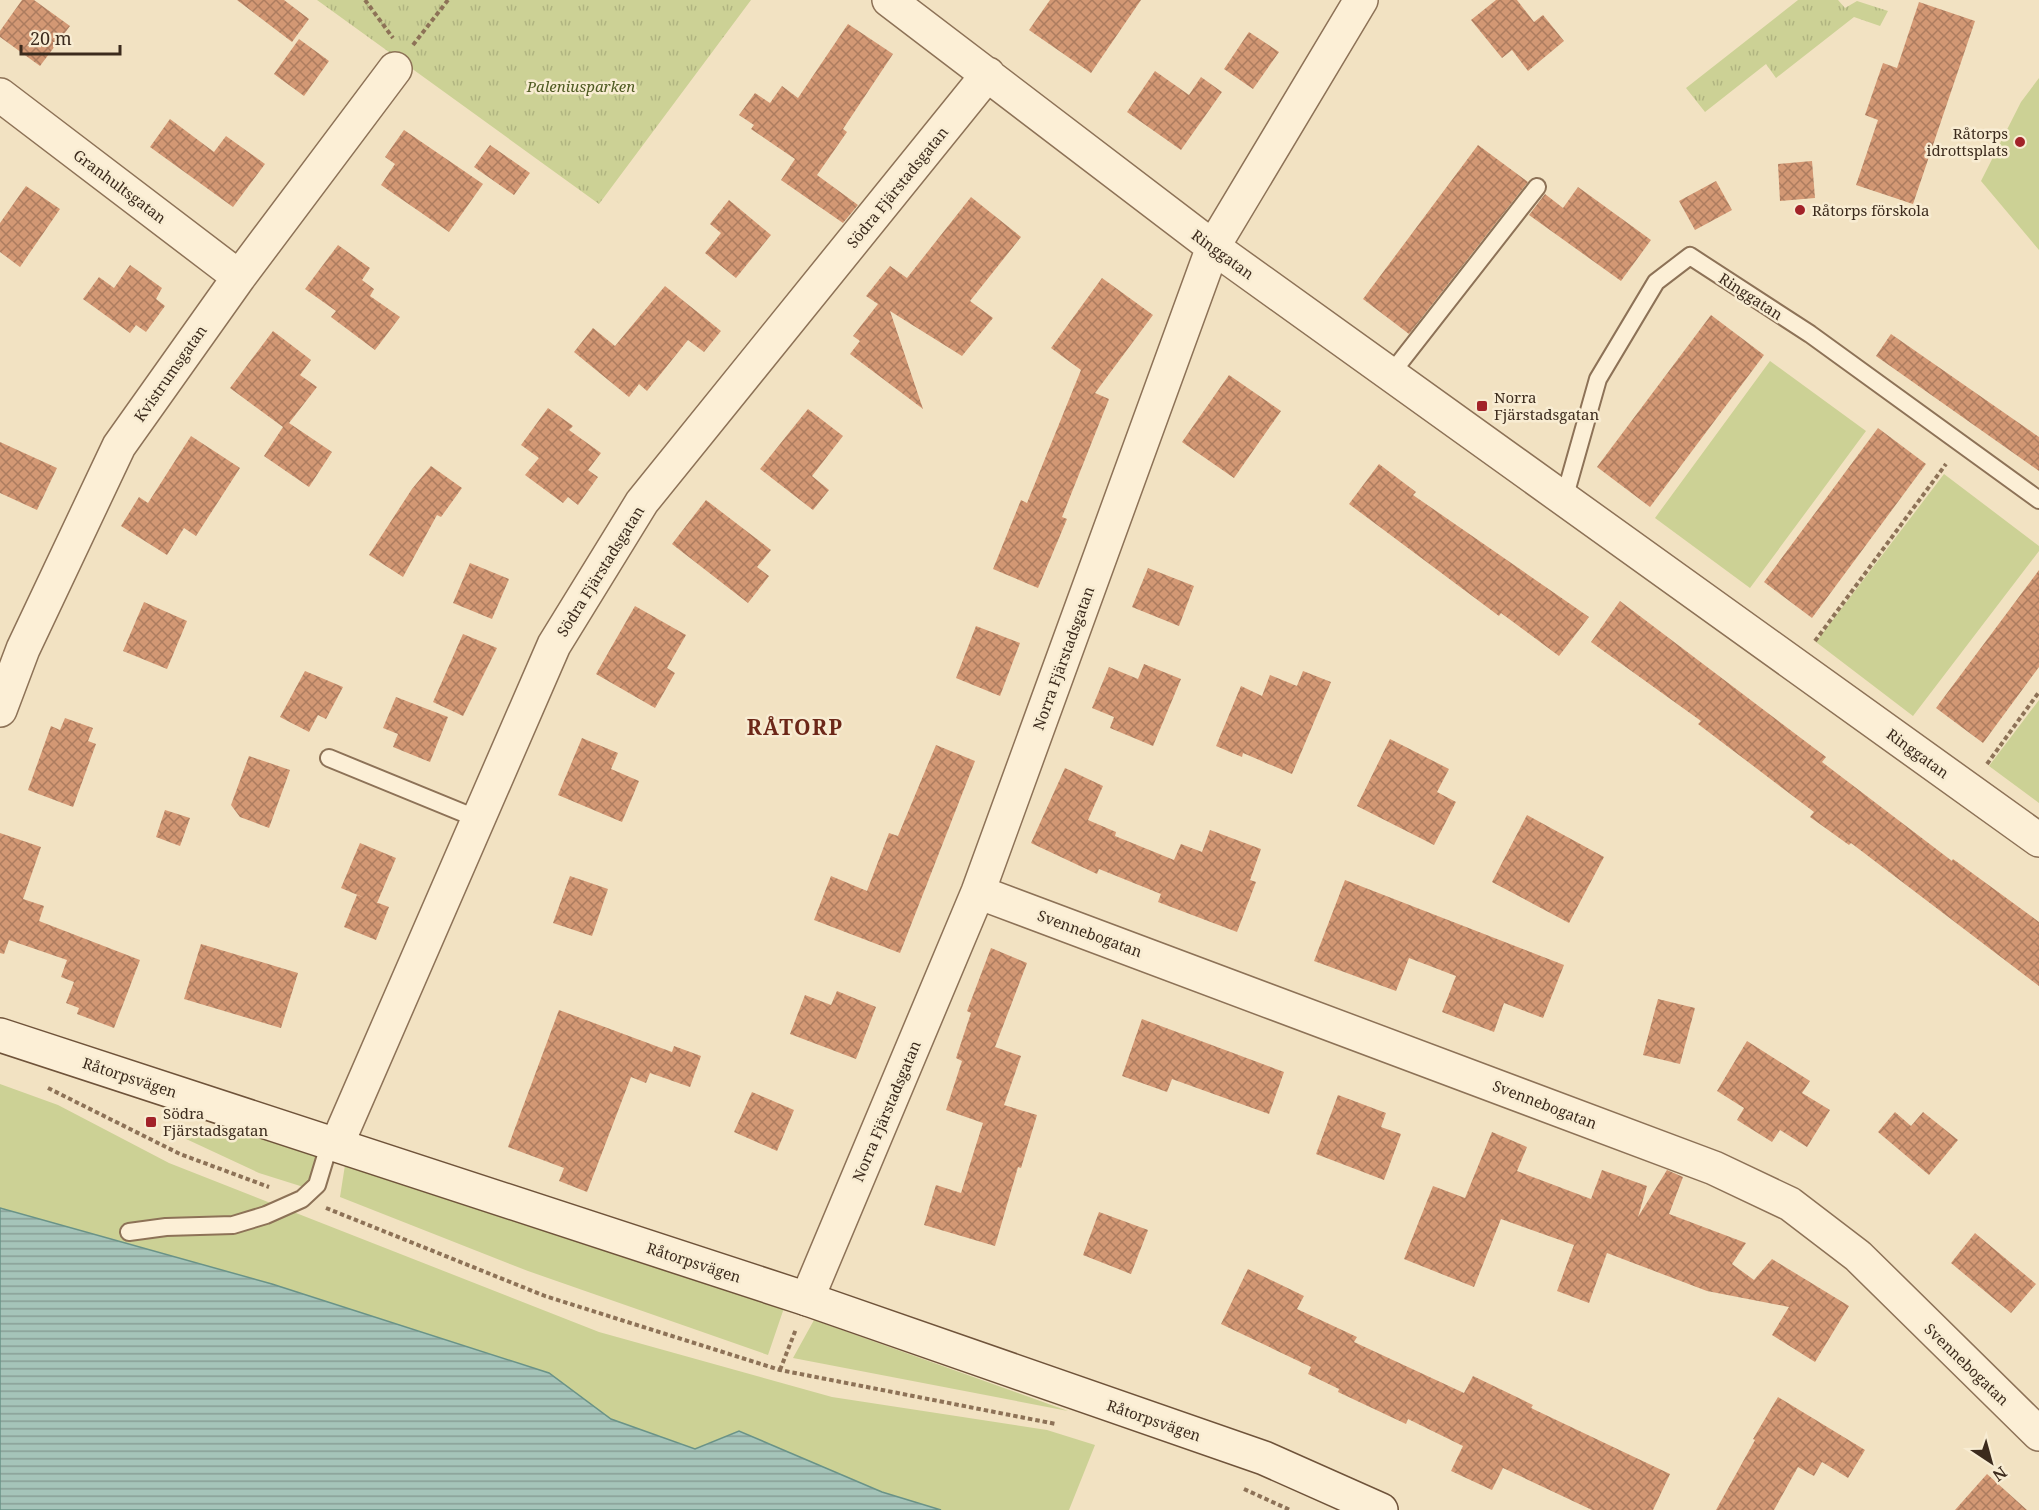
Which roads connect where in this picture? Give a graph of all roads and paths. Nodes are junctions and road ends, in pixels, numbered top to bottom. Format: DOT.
graph roads {
  1 [pos="365,0"];
  2 [pos="448,0"];
  3 [pos="889,0"];
  4 [pos="1361,0"];
  5 [pos="401,62"];
  6 [pos="988,74"];
  7 [pos="0,95"];
  8 [pos="1537,187"];
  9 [pos="1212,247"];
  10 [pos="239,277"];
  11 [pos="1390,375"];
  12 [pos="1961,444"];
  13 [pos="1564,499"];
  14 [pos="2039,500"];
  15 [pos="1796,666"];
  16 [pos="2039,692"];
  17 [pos="0,710"];
  18 [pos="329,758"];
  19 [pos="1968,789"];
  20 [pos="478,819"];
  21 [pos="2039,840"];
  22 [pos="978,892"];
  23 [pos="0,1035"];
  24 [pos="39,1084"];
  25 [pos="334,1143"];
  26 [pos="302,1199"];
  27 [pos="129,1232"];
  28 [pos="807,1299"];
  29 [pos="780,1370"];
  30 [pos="1067,1426"];
  31 [pos="2039,1434"];
  32 [pos="1239,1487"];
  33 [pos="1290,1510"];
  34 [pos="1381,1510"];
  1 -- 5 [label="path"];
  2 -- 5 [label="path"];
  3 -- 6 [label="street, Ringgatan"];
  4 -- 9 [label="street, Norra Fjärstadsgatan"];
  5 -- 10 [label="street, Kvistrumsgatan"];
  6 -- 9 [label="street, Ringgatan"];
  6 -- 20 [label="street, Södra Fjärstadsgatan"];
  7 -- 10 [label="street, Granhultsgatan"];
  8 -- 11 [label="lane"];
  9 -- 11 [label="street, Ringgatan"];
  9 -- 22 [label="street, Norra Fjärstadsgatan"];
  10 -- 17 [label="street, Kvistrumsgatan"];
  11 -- 13 [label="street, Ringgatan"];
  12 -- 13 [label="lane, Ringgatan"];
  12 -- 14 [label="lane, Ringgatan"];
  12 -- 15 [label="path"];
  13 -- 15 [label="street, Ringgatan"];
  15 -- 19 [label="street, Ringgatan"];
  16 -- 19 [label="path"];
  18 -- 20 [label="lane"];
  19 -- 21 [label="street, Ringgatan"];
  20 -- 25 [label="street, Södra Fjärstadsgatan"];
  22 -- 28 [label="street, Norra Fjärstadsgatan"];
  22 -- 31 [label="street, Svennebogatan"];
  23 -- 25 [label="street, Råtorpsvägen"];
  24 -- 26 [label="path"];
  25 -- 26 [label="lane"];
  25 -- 28 [label="street, Råtorpsvägen"];
  26 -- 27 [label="lane"];
  26 -- 29 [label="path"];
  28 -- 29 [label="path"];
  28 -- 34 [label="street, Råtorpsvägen"];
  29 -- 30 [label="path"];
  32 -- 33 [label="path"];
}
